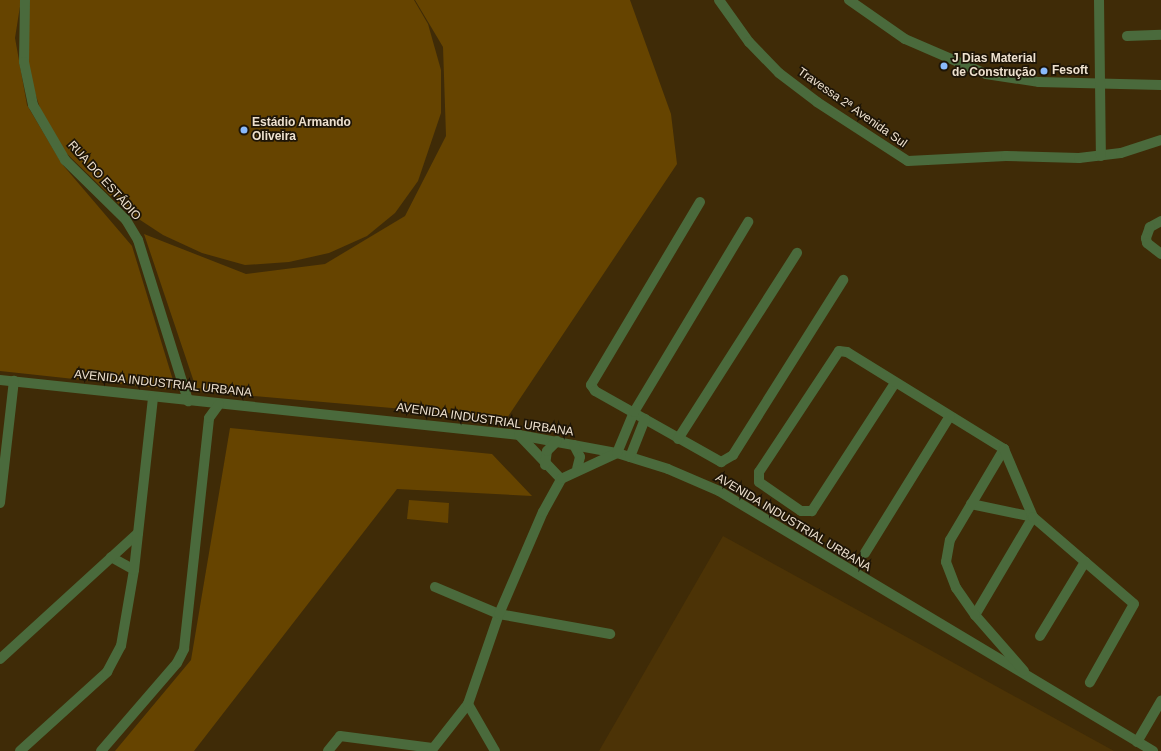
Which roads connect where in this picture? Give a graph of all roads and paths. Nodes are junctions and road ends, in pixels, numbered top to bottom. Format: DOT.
graph roads {
  1 [pos="25,0"];
  2 [pos="720,0"];
  3 [pos="849,0"];
  4 [pos="1099,0"];
  5 [pos="1161,35"];
  6 [pos="1127,36"];
  7 [pos="1099,84"];
  8 [pos="1161,85"];
  9 [pos="1161,140"];
  10 [pos="1101,156"];
  11 [pos="700,202"];
  12 [pos="1161,221"];
  13 [pos="748,222"];
  14 [pos="797,253"];
  15 [pos="1161,254"];
  16 [pos="843,280"];
  17 [pos="0,380"];
  18 [pos="14,381"];
  19 [pos="895,383"];
  20 [pos="153,397"];
  21 [pos="194,402"];
  22 [pos="219,404"];
  23 [pos="634,412"];
  24 [pos="950,416"];
  25 [pos="209,418"];
  26 [pos="645,419"];
  27 [pos="519,435"];
  28 [pos="678,439"];
  29 [pos="557,441"];
  30 [pos="574,445"];
  31 [pos="1004,449"];
  32 [pos="617,453"];
  33 [pos="630,457"];
  34 [pos="545,465"];
  35 [pos="577,469"];
  36 [pos="561,479"];
  37 [pos="0,502"];
  38 [pos="971,504"];
  39 [pos="1033,517"];
  40 [pos="138,533"];
  41 [pos="865,553"];
  42 [pos="111,557"];
  43 [pos="1086,562"];
  44 [pos="134,570"];
  45 [pos="435,587"];
  46 [pos="499,614"];
  47 [pos="975,615"];
  48 [pos="610,634"];
  49 [pos="1040,636"];
  50 [pos="999,642"];
  51 [pos="994,658"];
  52 [pos="0,659"];
  53 [pos="1027,675"];
  54 [pos="1090,682"];
  55 [pos="1161,701"];
  56 [pos="468,704"];
  57 [pos="1137,742"];
  58 [pos="431,750"];
  59 [pos="20,751"];
  60 [pos="101,751"];
  61 [pos="328,751"];
  62 [pos="495,751"];
  63 [pos="1153,751"];
  1 -- 21 [label="street, RUA DO ESTÁDIO"];
  2 -- 10 [label="street, Travessa 2ª Avenida Sul"];
  3 -- 7 [label="street"];
  4 -- 7 [label="street"];
  5 -- 6 [label="street"];
  7 -- 8 [label="street"];
  7 -- 10 [label="street"];
  9 -- 10 [label="street, Travessa 2ª Avenida Sul"];
  11 -- 23 [label="street"];
  12 -- 15 [label="street"];
  13 -- 23 [label="street"];
  14 -- 28 [label="street"];
  16 -- 28 [label="street"];
  17 -- 18 [label="street, AVENIDA INDUSTRIAL URBANA"];
  18 -- 20 [label="street, AVENIDA INDUSTRIAL URBANA"];
  18 -- 37 [label="street"];
  19 -- 19 [label="street"];
  19 -- 24 [label="street"];
  20 -- 21 [label="street, AVENIDA INDUSTRIAL URBANA"];
  20 -- 40 [label="street"];
  21 -- 22 [label="street, AVENIDA INDUSTRIAL URBANA"];
  21 -- 25 [label="street, RUA DO ESTÁDIO"];
  22 -- 25 [label="street"];
  22 -- 27 [label="street, AVENIDA INDUSTRIAL URBANA"];
  23 -- 26 [label="street"];
  23 -- 32 [label="street"];
  24 -- 31 [label="street"];
  24 -- 41 [label="street"];
  25 -- 60 [label="street"];
  26 -- 28 [label="street"];
  26 -- 33 [label="street"];
  27 -- 29 [label="street, AVENIDA INDUSTRIAL URBANA"];
  27 -- 34 [label="street"];
  29 -- 30 [label="street, AVENIDA INDUSTRIAL URBANA"];
  29 -- 34 [label="street"];
  30 -- 32 [label="street, AVENIDA INDUSTRIAL URBANA"];
  30 -- 35 [label="street"];
  31 -- 38 [label="street"];
  31 -- 39 [label="street"];
  32 -- 33 [label="street, AVENIDA INDUSTRIAL URBANA"];
  32 -- 35 [label="street"];
  33 -- 51 [label="street, AVENIDA INDUSTRIAL URBANA"];
  34 -- 36 [label="street"];
  35 -- 36 [label="street"];
  36 -- 46 [label="street"];
  38 -- 39 [label="street"];
  38 -- 47 [label="street"];
  39 -- 43 [label="street"];
  39 -- 47 [label="street"];
  40 -- 42 [label="street"];
  40 -- 44 [label="street"];
  42 -- 44 [label="street"];
  42 -- 52 [label="street"];
  43 -- 49 [label="street"];
  43 -- 54 [label="street"];
  44 -- 59 [label="street"];
  45 -- 46 [label="street"];
  46 -- 48 [label="street"];
  46 -- 56 [label="street"];
  47 -- 50 [label="street"];
  50 -- 51 [label="street"];
  50 -- 53 [label="street"];
  51 -- 53 [label="street, AVENIDA INDUSTRIAL URBANA"];
  53 -- 57 [label="street, AVENIDA INDUSTRIAL URBANA"];
  55 -- 57 [label="street"];
  56 -- 58 [label="street"];
  56 -- 62 [label="street"];
  57 -- 63 [label="street, AVENIDA INDUSTRIAL URBANA"];
  58 -- 61 [label="street"];
}
